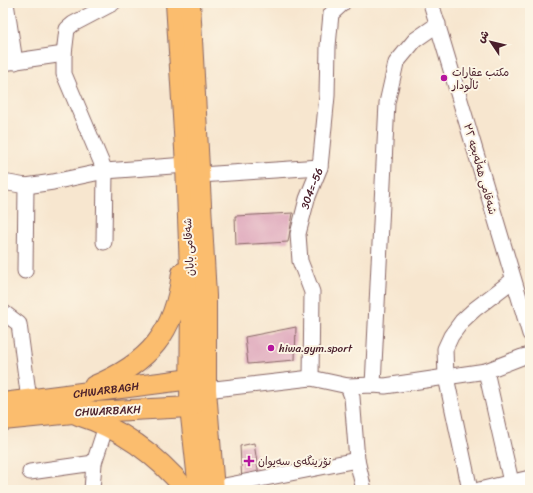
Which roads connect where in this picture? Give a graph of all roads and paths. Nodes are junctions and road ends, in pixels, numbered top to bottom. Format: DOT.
graph roads {
  1 [pos="6,3"];
  2 [pos="176,3"];
  3 [pos="190,3"];
  4 [pos="343,3"];
  5 [pos="431,3"];
  6 [pos="109,4"];
  7 [pos="331,9"];
  8 [pos="438,24"];
  9 [pos="64,54"];
  10 [pos="9,62"];
  11 [pos="320,167"];
  12 [pos="105,171"];
  13 [pos="191,175"];
  14 [pos="3,182"];
  15 [pos="26,186"];
  16 [pos="104,242"];
  17 [pos="25,271"];
  18 [pos="513,280"];
  19 [pos="3,312"];
  20 [pos="530,334"];
  21 [pos="530,355"];
  22 [pos="486,371"];
  23 [pos="446,377"];
  24 [pos="311,378"];
  25 [pos="198,385"];
  26 [pos="373,385"];
  27 [pos="348,386"];
  28 [pos="78,394"];
  29 [pos="29,400"];
  30 [pos="3,403"];
  31 [pos="190,407"];
  32 [pos="73,413"];
  33 [pos="3,420"];
  34 [pos="106,426"];
  35 [pos="357,460"];
  36 [pos="94,463"];
  37 [pos="30,472"];
  38 [pos="530,478"];
  39 [pos="510,482"];
  40 [pos="209,489"];
  41 [pos="92,490"];
  42 [pos="186,490"];
  43 [pos="364,490"];
  44 [pos="470,490"];
  45 [pos="479,490"];
  1 -- 10 [label="street"];
  2 -- 13 [label="main road, شەقامی بابان"];
  3 -- 13 [label="main road"];
  4 -- 7 [label="street, 304=-56"];
  5 -- 8 [label="street, شەقامی هەڵەبجە ٣٢"];
  6 -- 9 [label="street"];
  7 -- 11 [label="street, 304=-56"];
  8 -- 18 [label="street, شەقامی هەڵەبجە ٣٢"];
  8 -- 26 [label="street"];
  9 -- 10 [label="street"];
  9 -- 12 [label="street"];
  11 -- 13 [label="street"];
  11 -- 24 [label="street, 304=-56"];
  12 -- 13 [label="street"];
  12 -- 15 [label="street"];
  12 -- 16 [label="street"];
  13 -- 25 [label="main road, شەقامی بابان"];
  13 -- 28 [label="main road"];
  14 -- 15 [label="street"];
  15 -- 17 [label="street"];
  18 -- 20 [label="street, شەقامی هەڵەبجە ٣٢"];
  18 -- 23 [label="street"];
  19 -- 29 [label="street"];
  21 -- 22 [label="street"];
  22 -- 23 [label="street"];
  22 -- 39 [label="street"];
  23 -- 26 [label="street"];
  23 -- 44 [label="street"];
  24 -- 25 [label="street"];
  24 -- 27 [label="street"];
  25 -- 28 [label="main road, CHWARBAGH"];
  25 -- 31 [label="main road, شەقامی بابان"];
  25 -- 40 [label="main road"];
  26 -- 27 [label="street"];
  27 -- 35 [label="street"];
  28 -- 29 [label="main road, CHWARBAGH"];
  29 -- 30 [label="main road, CHWARBAGH"];
  31 -- 32 [label="main road, CHWARBAKH"];
  31 -- 40 [label="main road, شەقامی بابان"];
  32 -- 33 [label="main road, CHWARBAKH"];
  32 -- 34 [label="main road"];
  34 -- 36 [label="street"];
  34 -- 42 [label="main road"];
  35 -- 40 [label="street"];
  35 -- 43 [label="street"];
  36 -- 37 [label="street"];
  36 -- 41 [label="street"];
  38 -- 39 [label="street"];
  39 -- 45 [label="street"];
}
